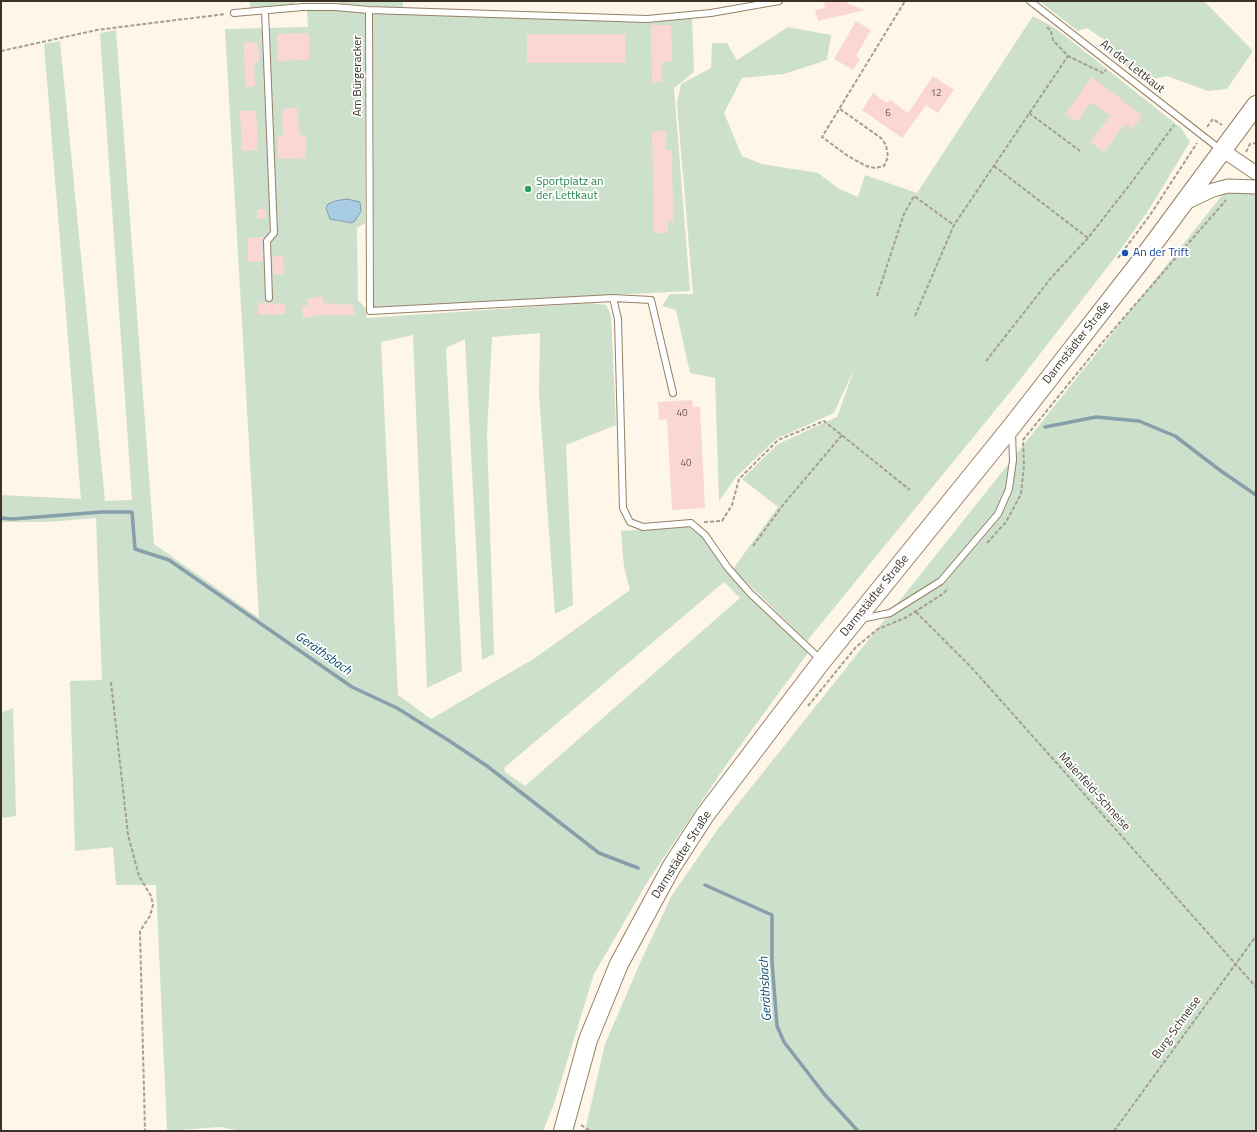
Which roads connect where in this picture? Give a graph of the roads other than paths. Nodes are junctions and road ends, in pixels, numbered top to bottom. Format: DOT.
graph roads {
  1 [pos="778,1"];
  2 [pos="1030,1"];
  3 [pos="266,10"];
  4 [pos="369,10"];
  5 [pos="234,13"];
  6 [pos="1256,105"];
  7 [pos="1222,150"];
  8 [pos="1256,173"];
  9 [pos="1256,187"];
  10 [pos="1184,204"];
  11 [pos="270,298"];
  12 [pos="613,298"];
  13 [pos="673,393"];
  14 [pos="1012,426"];
  15 [pos="855,620"];
  16 [pos="822,661"];
  17 [pos="564,1129"];
  1 -- 4 [label="lane"];
  2 -- 7 [label="lane, An der Lettkaut"];
  3 -- 4 [label="lane"];
  3 -- 5 [label="lane"];
  3 -- 11 [label="lane"];
  4 -- 12 [label="lane, Am Bürgeracker"];
  6 -- 7 [label="main road, Darmstädter Straße"];
  7 -- 8 [label="street"];
  7 -- 10 [label="main road, Darmstädter Straße"];
  9 -- 10 [label="street"];
  10 -- 14 [label="main road, Darmstädter Straße"];
  12 -- 13 [label="lane"];
  12 -- 16 [label="lane"];
  14 -- 15 [label="main road, Darmstädter Straße"];
  14 -- 15 [label="lane"];
  15 -- 16 [label="main road, Darmstädter Straße"];
  16 -- 17 [label="main road, Darmstädter Straße"];
}
